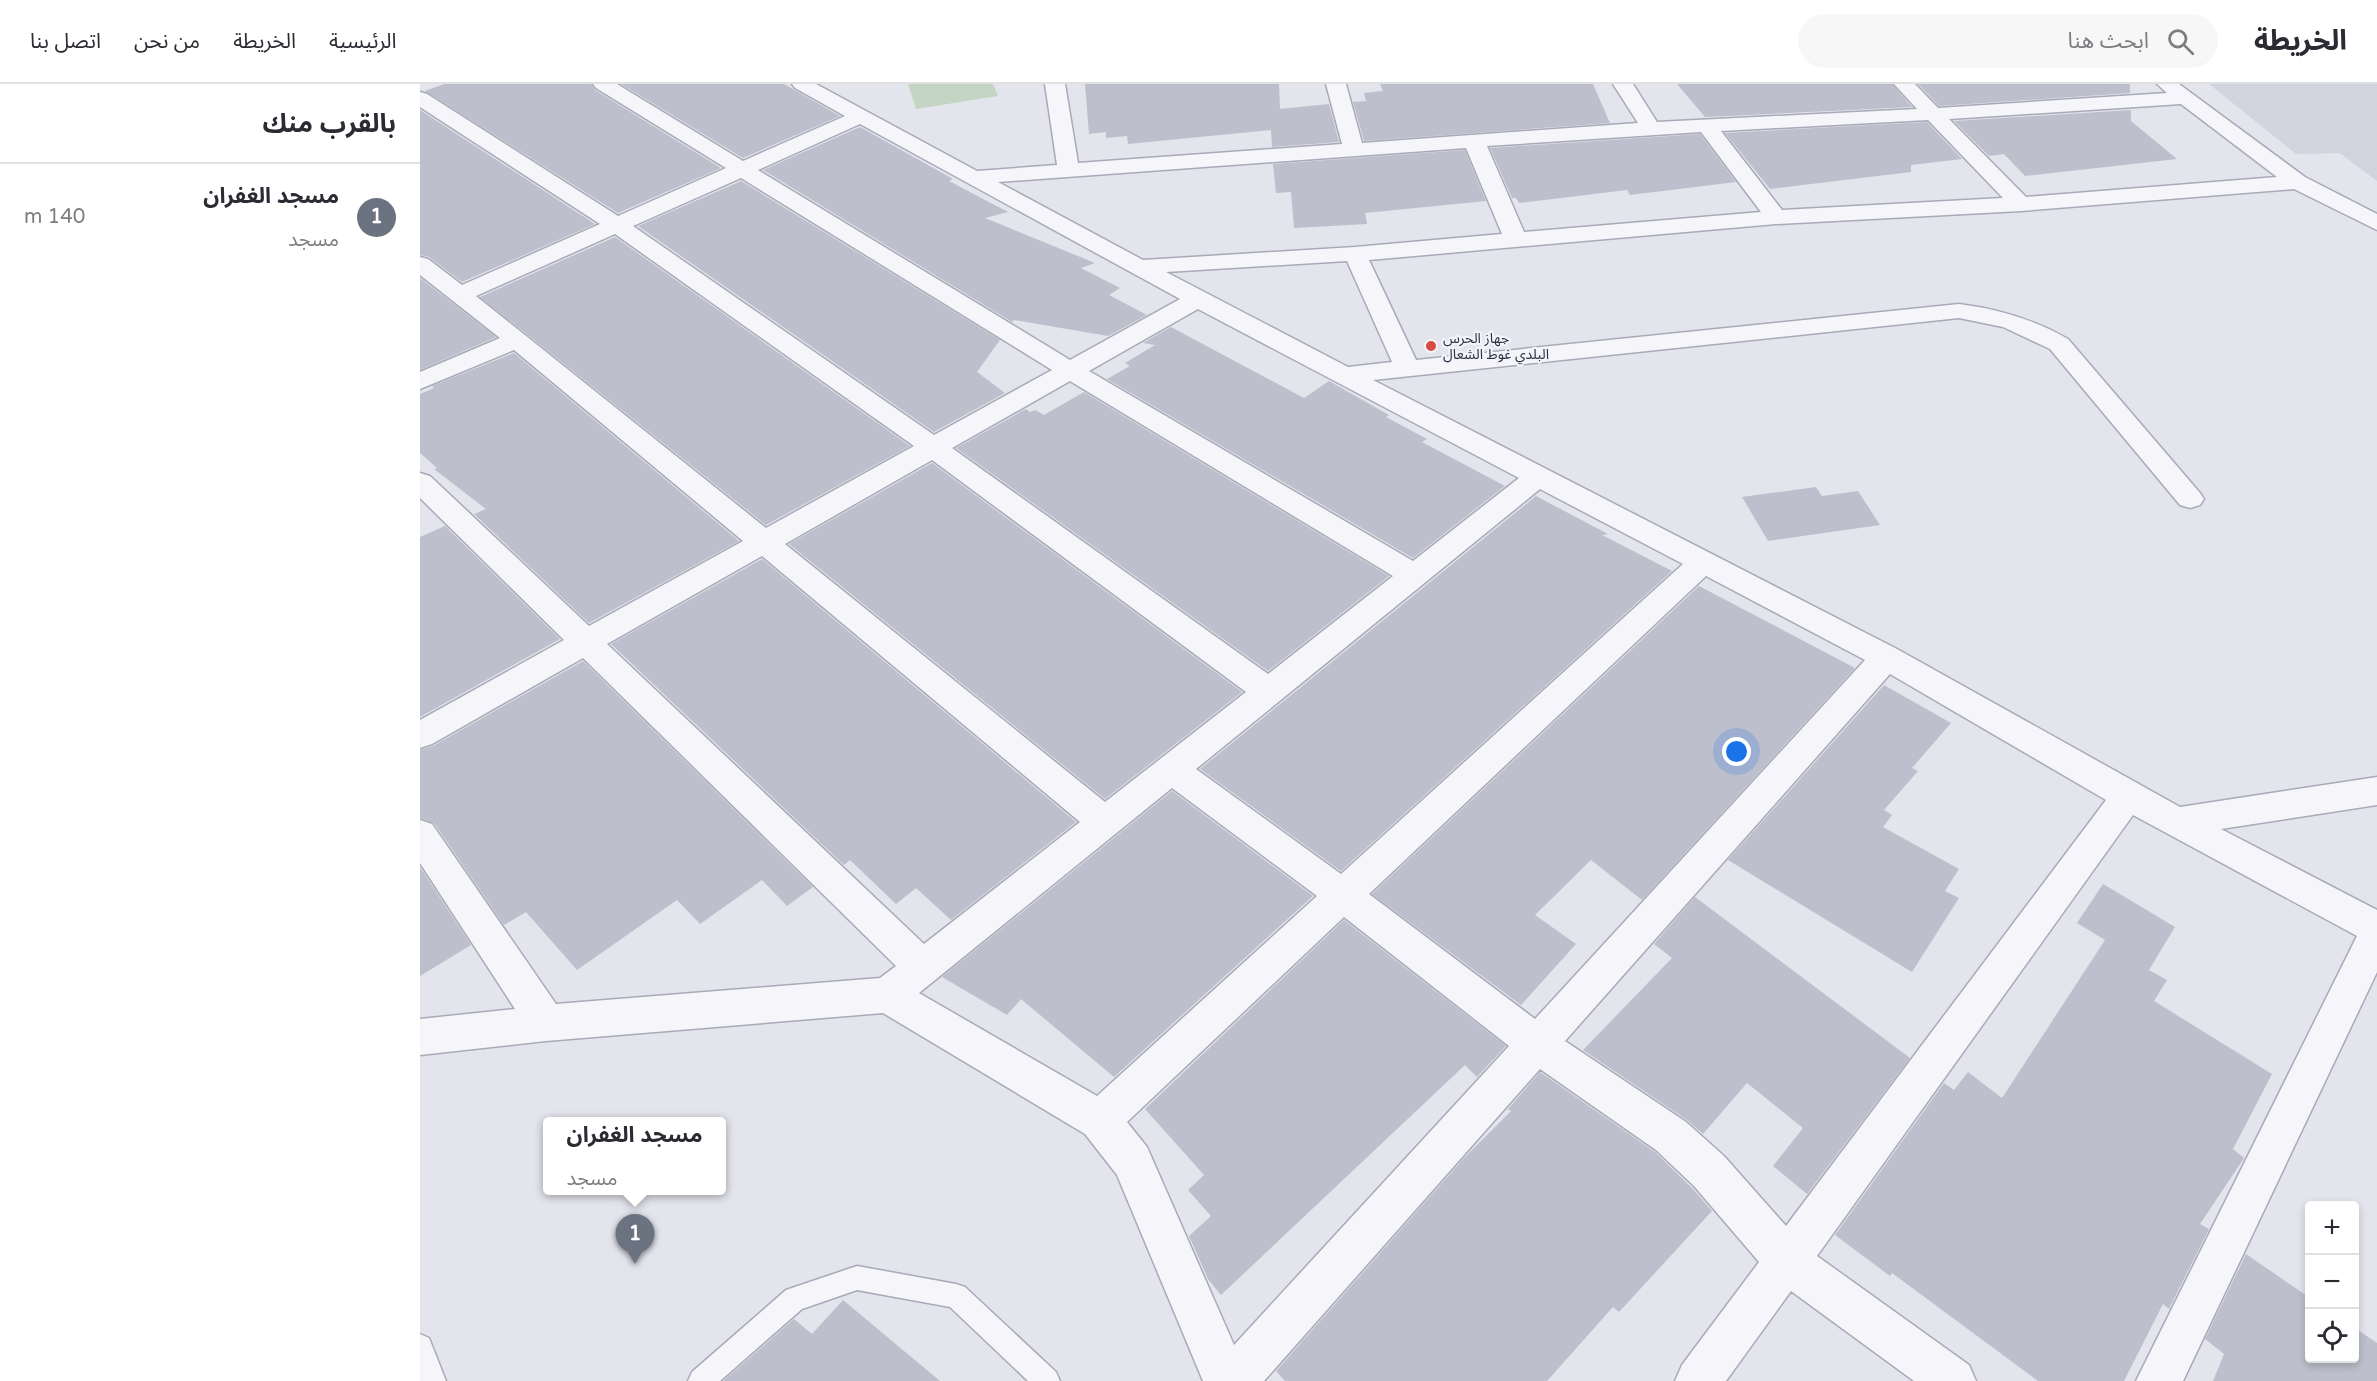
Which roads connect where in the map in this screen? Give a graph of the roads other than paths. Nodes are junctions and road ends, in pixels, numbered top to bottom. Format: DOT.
graph roads {
  1 [pos="603,84"];
  2 [pos="802,84"];
  3 [pos="1055,84"];
  4 [pos="1336,84"];
  5 [pos="1623,84"];
  6 [pos="1904,84"];
  7 [pos="2167,84"];
  8 [pos="420,98"];
  9 [pos="2184,98"];
  10 [pos="1933,114"];
  11 [pos="861,116"];
  12 [pos="1706,125"];
  13 [pos="1651,128"];
  14 [pos="1474,141"];
  15 [pos="1353,148"];
  16 [pos="742,170"];
  17 [pos="1069,171"];
  18 [pos="977,177"];
  19 [pos="2297,182"];
  20 [pos="2022,204"];
  21 [pos="1776,218"];
  22 [pos="2377,223"];
  23 [pos="616,225"];
  24 [pos="1516,240"];
  25 [pos="1355,254"];
  26 [pos="420,264"];
  27 [pos="1141,267"];
  28 [pos="460,295"];
  29 [pos="1198,299"];
  30 [pos="517,340"];
  31 [pos="1408,369"];
  32 [pos="1071,370"];
  33 [pos="1343,375"];
  34 [pos="420,381"];
  35 [pos="934,448"];
  36 [pos="1540,475"];
  37 [pos="420,482"];
  38 [pos="2190,499"];
  39 [pos="763,544"];
  40 [pos="1704,561"];
  41 [pos="1414,575"];
  42 [pos="586,642"];
  43 [pos="1887,657"];
  44 [pos="1268,692"];
  45 [pos="420,735"];
  46 [pos="1172,769"];
  47 [pos="2377,791"];
  48 [pos="2128,796"];
  49 [pos="1105,822"];
  50 [pos="2174,822"];
  51 [pos="420,834"];
  52 [pos="1343,895"];
  53 [pos="2377,928"];
  54 [pos="2377,933"];
  55 [pos="923,968"];
  56 [pos="888,995"];
  57 [pos="546,1023"];
  58 [pos="420,1037"];
  59 [pos="1537,1044"];
  60 [pos="1100,1120"];
  61 [pos="1788,1262"];
  62 [pos="420,1347"];
  63 [pos="433,1381"];
  64 [pos="701,1381"];
  65 [pos="1047,1381"];
  66 [pos="1227,1381"];
  67 [pos="1233,1381"];
  68 [pos="1698,1381"];
  69 [pos="1953,1381"];
  70 [pos="2159,1381"];
  1 -- 16 [label="street"];
  2 -- 11 [label="street"];
  3 -- 17 [label="street"];
  4 -- 15 [label="street"];
  5 -- 13 [label="street"];
  6 -- 10 [label="street"];
  7 -- 9 [label="street"];
  8 -- 23 [label="street"];
  9 -- 10 [label="street"];
  9 -- 19 [label="street"];
  10 -- 12 [label="street"];
  10 -- 20 [label="street"];
  11 -- 16 [label="street"];
  11 -- 18 [label="street"];
  12 -- 13 [label="street"];
  12 -- 21 [label="street"];
  13 -- 14 [label="street"];
  14 -- 15 [label="street"];
  14 -- 24 [label="street"];
  15 -- 17 [label="street"];
  16 -- 23 [label="street"];
  16 -- 32 [label="street"];
  17 -- 18 [label="street"];
  18 -- 27 [label="street"];
  19 -- 20 [label="street"];
  19 -- 22 [label="street"];
  20 -- 21 [label="street"];
  21 -- 24 [label="street"];
  23 -- 28 [label="street"];
  23 -- 35 [label="street"];
  24 -- 25 [label="street"];
  25 -- 27 [label="street"];
  25 -- 31 [label="street"];
  26 -- 28 [label="street"];
  27 -- 29 [label="street"];
  28 -- 30 [label="street"];
  29 -- 32 [label="street"];
  29 -- 33 [label="street"];
  30 -- 34 [label="street"];
  30 -- 39 [label="street"];
  31 -- 33 [label="street"];
  31 -- 38 [label="street"];
  32 -- 35 [label="street"];
  32 -- 41 [label="street"];
  33 -- 36 [label="street"];
  35 -- 39 [label="street"];
  35 -- 44 [label="street"];
  36 -- 40 [label="street"];
  36 -- 41 [label="street"];
  37 -- 42 [label="street"];
  39 -- 42 [label="street"];
  39 -- 49 [label="street"];
  40 -- 43 [label="street"];
  40 -- 52 [label="street"];
  41 -- 44 [label="street"];
  42 -- 45 [label="street"];
  42 -- 55 [label="street"];
  43 -- 48 [label="street"];
  43 -- 59 [label="street"];
  44 -- 46 [label="street"];
  46 -- 49 [label="street"];
  46 -- 52 [label="street"];
  47 -- 50 [label="street"];
  48 -- 50 [label="street"];
  48 -- 61 [label="street"];
  49 -- 55 [label="street"];
  50 -- 53 [label="street"];
  51 -- 57 [label="street"];
  52 -- 59 [label="street"];
  52 -- 60 [label="street"];
  54 -- 70 [label="street"];
  55 -- 56 [label="street"];
  56 -- 57 [label="street"];
  56 -- 60 [label="street"];
  57 -- 58 [label="street"];
  59 -- 61 [label="street"];
  59 -- 67 [label="street"];
  60 -- 66 [label="street"];
  61 -- 68 [label="street"];
  61 -- 69 [label="street"];
  62 -- 63 [label="lane"];
  64 -- 65 [label="lane"];
}
